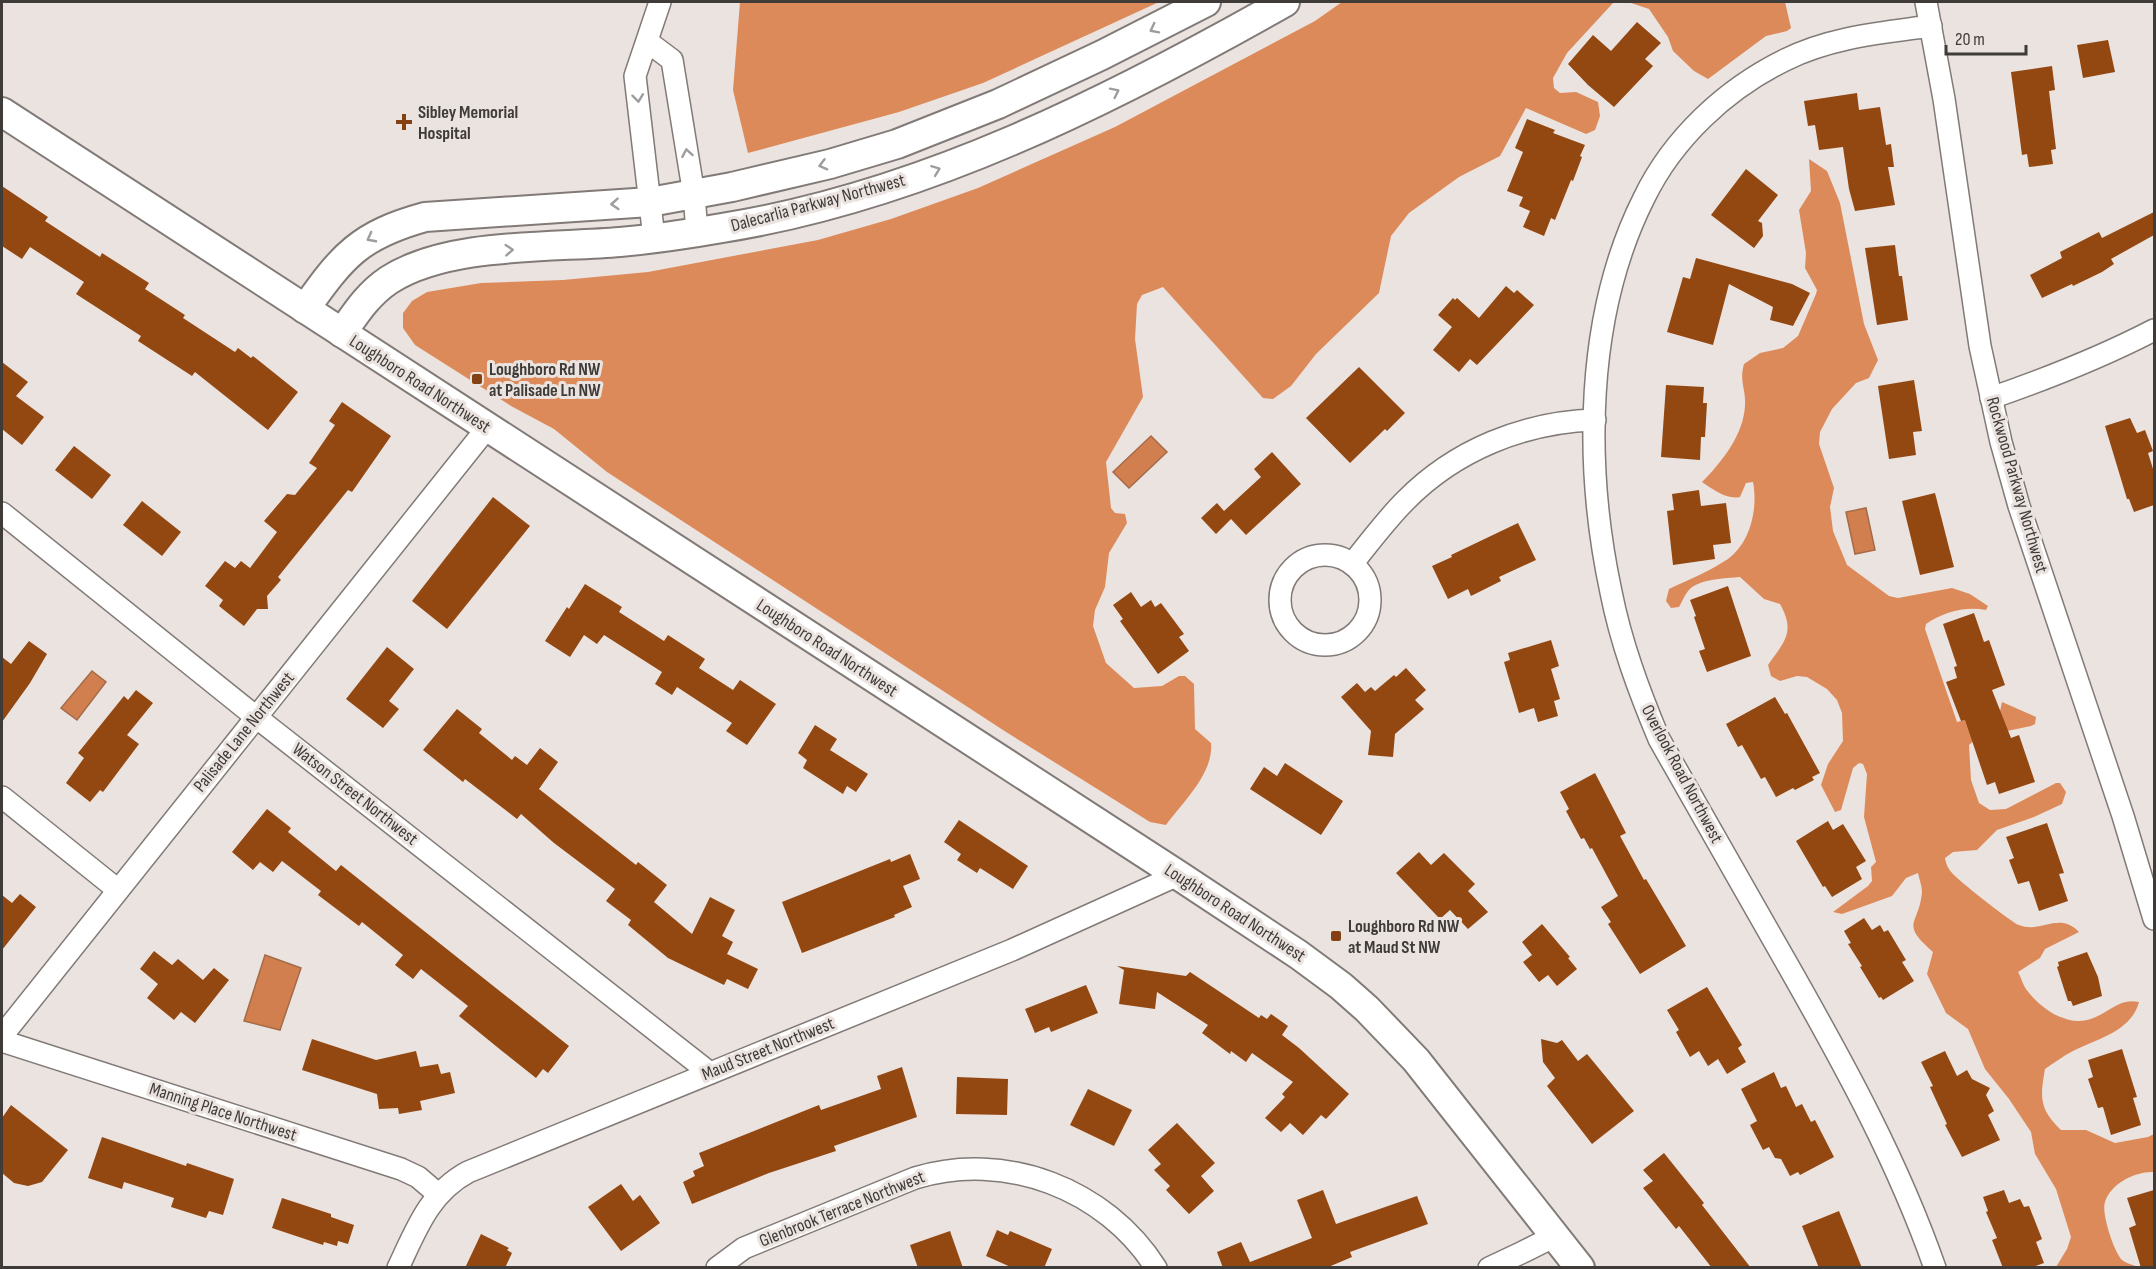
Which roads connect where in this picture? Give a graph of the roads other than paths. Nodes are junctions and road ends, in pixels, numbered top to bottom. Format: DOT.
graph roads {
  1 [pos="660,2"];
  2 [pos="1206,2"];
  3 [pos="1285,2"];
  4 [pos="1926,2"];
  5 [pos="1931,26"];
  6 [pos="648,42"];
  7 [pos="2,112"];
  8 [pos="694,195"];
  9 [pos="650,202"];
  10 [pos="697,232"];
  11 [pos="654,238"];
  12 [pos="305,309"];
  13 [pos="2154,330"];
  14 [pos="342,333"];
  15 [pos="1991,398"];
  16 [pos="1594,420"];
  17 [pos="487,428"];
  18 [pos="2,513"];
  19 [pos="1352,564"];
  20 [pos="256,717"];
  21 [pos="2,797"];
  22 [pos="1178,875"];
  23 [pos="118,890"];
  24 [pos="2154,919"];
  25 [pos="2,1036"];
  26 [pos="2,1041"];
  27 [pos="710,1073"];
  28 [pos="438,1194"];
  29 [pos="1555,1236"];
  30 [pos="398,1268"];
  31 [pos="717,1268"];
  32 [pos="1156,1268"];
  33 [pos="1489,1268"];
  34 [pos="1580,1268"];
  35 [pos="1935,1268"];
  1 -- 6 [label="street"];
  2 -- 8 [label="main road, Dalecarlia Parkway Northwest, one-way"];
  10 -- 3 [label="main road, Dalecarlia Parkway Northwest, one-way"];
  4 -- 5 [label="street, Rockwood Parkway Northwest"];
  5 -- 15 [label="street, Rockwood Parkway Northwest"];
  5 -- 16 [label="street, Overlook Road Northwest"];
  8 -- 6 [label="street, one-way"];
  6 -- 9 [label="street, one-way"];
  7 -- 12 [label="main road, Loughboro Road Northwest"];
  8 -- 9 [label="main road, Dalecarlia Parkway Northwest"];
  8 -- 10 [label="street"];
  9 -- 11 [label="street"];
  9 -- 12 [label="main road, Dalecarlia Parkway Northwest, one-way"];
  10 -- 11 [label="main road, Dalecarlia Parkway Northwest"];
  14 -- 11 [label="main road, Dalecarlia Parkway Northwest, one-way"];
  12 -- 14 [label="main road, Loughboro Road Northwest"];
  13 -- 15 [label="street"];
  14 -- 17 [label="main road, Loughboro Road Northwest"];
  15 -- 24 [label="street, Rockwood Parkway Northwest"];
  16 -- 19 [label="street"];
  16 -- 35 [label="street, Overlook Road Northwest"];
  17 -- 20 [label="street, Palisade Lane Northwest"];
  17 -- 22 [label="main road, Loughboro Road Northwest"];
  18 -- 20 [label="street, Watson Street Northwest"];
  19 -- 19 [label="street"];
  20 -- 23 [label="street, Palisade Lane Northwest"];
  20 -- 27 [label="street, Watson Street Northwest"];
  21 -- 23 [label="street"];
  22 -- 27 [label="street, Maud Street Northwest"];
  22 -- 29 [label="main road, Loughboro Road Northwest"];
  23 -- 25 [label="street, Palisade Lane Northwest"];
  26 -- 28 [label="street, Manning Place Northwest"];
  27 -- 28 [label="street, Maud Street Northwest"];
  28 -- 30 [label="street, Maud Street Northwest"];
  29 -- 33 [label="street"];
  29 -- 34 [label="main road, Loughboro Road Northwest"];
  31 -- 32 [label="street, Glenbrook Terrace Northwest"];
}
